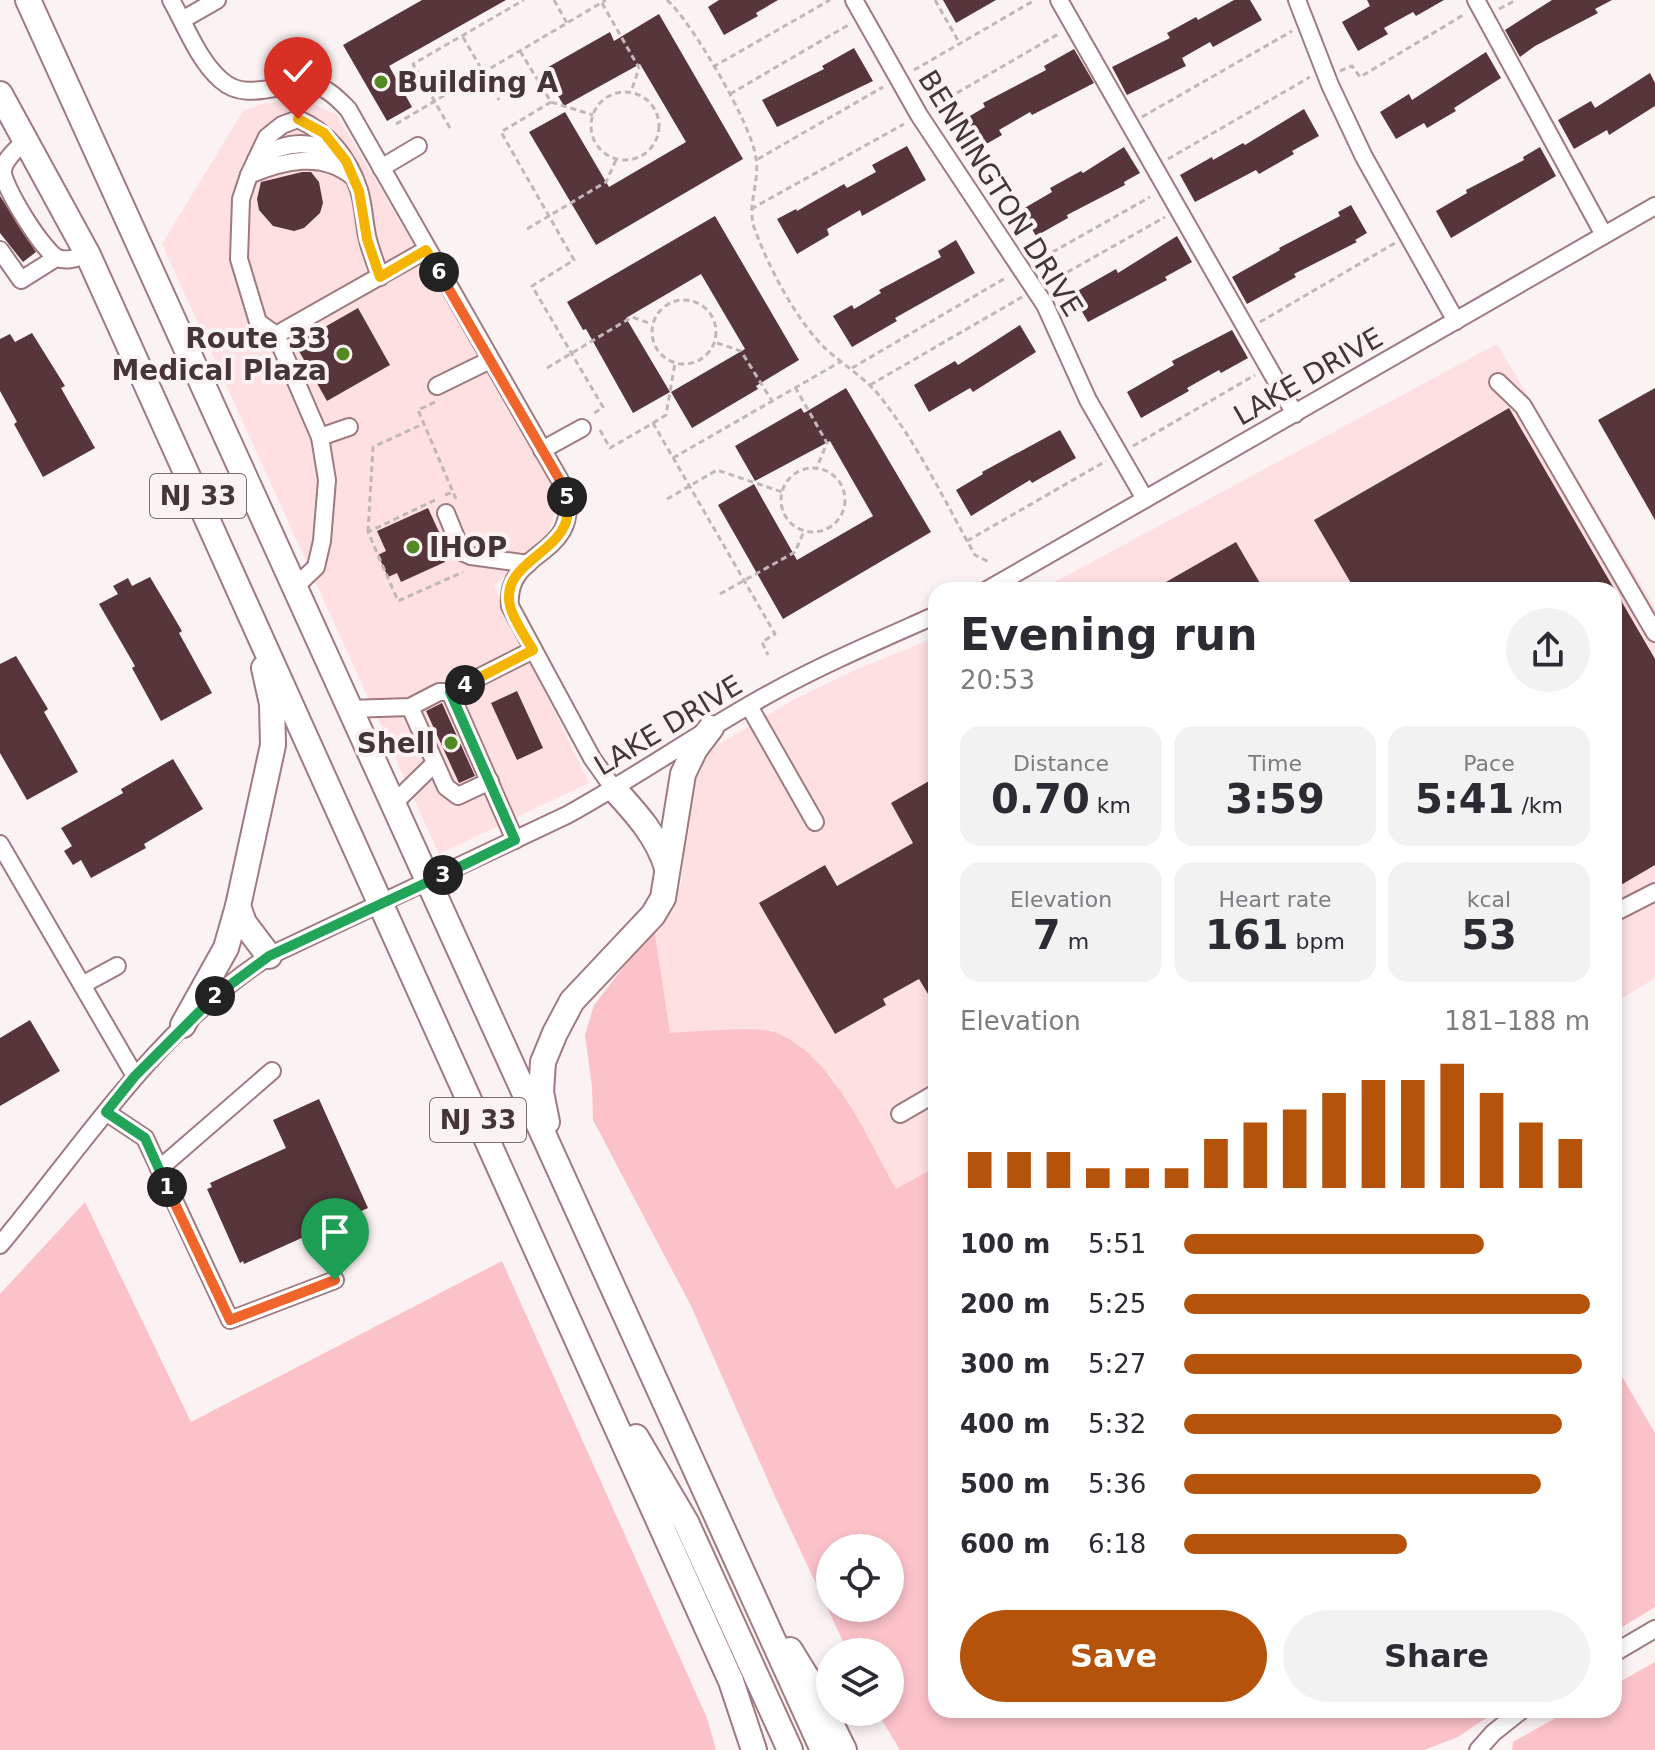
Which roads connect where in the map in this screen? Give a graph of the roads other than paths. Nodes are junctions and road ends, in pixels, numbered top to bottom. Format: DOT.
graph roads {
  1 [pos="28,0"];
  2 [pos="40,0"];
  3 [pos="171,0"];
  4 [pos="217,0"];
  5 [pos="854,0"];
  6 [pos="1059,0"];
  7 [pos="1297,0"];
  8 [pos="1476,0"];
  9 [pos="182,20"];
  10 [pos="51,49"];
  11 [pos="0,94"];
  12 [pos="26,140"];
  13 [pos="418,146"];
  14 [pos="3,162"];
  15 [pos="252,168"];
  16 [pos="381,168"];
  17 [pos="350,169"];
  18 [pos="1655,206"];
  19 [pos="1604,235"];
  20 [pos="0,250"];
  21 [pos="426,250"];
  22 [pos="88,255"];
  23 [pos="56,258"];
  24 [pos="380,277"];
  25 [pos="1456,321"];
  26 [pos="276,335"];
  27 [pos="490,360"];
  28 [pos="1498,382"];
  29 [pos="440,392"];
  30 [pos="1295,414"];
  31 [pos="590,423"];
  32 [pos="349,427"];
  33 [pos="320,437"];
  34 [pos="542,450"];
  35 [pos="1145,499"];
  36 [pos="452,509"];
  37 [pos="229,563"];
  38 [pos="528,564"];
  39 [pos="1001,582"];
  40 [pos="294,588"];
  41 [pos="928,619"];
  42 [pos="1655,633"];
  43 [pos="533,650"];
  44 [pos="450,692"];
  45 [pos="749,706"];
  46 [pos="410,707"];
  47 [pos="349,709"];
  48 [pos="711,728"];
  49 [pos="435,763"];
  50 [pos="490,781"];
  51 [pos="614,789"];
  52 [pos="392,805"];
  53 [pos="815,822"];
  54 [pos="515,840"];
  55 [pos="0,844"];
  56 [pos="669,874"];
  57 [pos="428,882"];
  58 [pos="1655,892"];
  59 [pos="381,905"];
  60 [pos="238,906"];
  61 [pos="1622,909"];
  62 [pos="269,956"];
  63 [pos="117,966"];
  64 [pos="82,985"];
  65 [pos="183,1025"];
  66 [pos="272,1071"];
  67 [pos="135,1076"];
  68 [pos="928,1098"];
  69 [pos="106,1112"];
  70 [pos="900,1114"];
  71 [pos="554,1160"];
  72 [pos="159,1169"];
  73 [pos="0,1245"];
  74 [pos="335,1280"];
  75 [pos="575,1335"];
  76 [pos="736,1562"];
  77 [pos="1655,1629"];
  78 [pos="1622,1648"];
  79 [pos="1512,1718"];
  80 [pos="754,1750"];
  81 [pos="790,1750"];
  82 [pos="823,1750"];
  83 [pos="844,1750"];
  84 [pos="1478,1750"];
  1 -- 10 [label="highway, NJ 33"];
  2 -- 10 [label="highway"];
  3 -- 9 [label="street"];
  4 -- 9 [label="street"];
  5 -- 35 [label="street, BENNINGTON DRIVE"];
  6 -- 30 [label="street"];
  7 -- 25 [label="street"];
  8 -- 19 [label="street"];
  9 -- 16 [label="street"];
  10 -- 40 [label="highway, NJ 33"];
  11 -- 12 [label="highway, NJ 33"];
  12 -- 14 [label="street"];
  12 -- 22 [label="highway, NJ 33"];
  13 -- 16 [label="street"];
  14 -- 23 [label="street"];
  15 -- 17 [label="street"];
  15 -- 17 [label="street"];
  15 -- 26 [label="street"];
  16 -- 21 [label="street"];
  17 -- 24 [label="street"];
  18 -- 19 [label="street, LAKE DRIVE"];
  19 -- 25 [label="street, LAKE DRIVE"];
  20 -- 23 [label="street"];
  21 -- 24 [label="street"];
  21 -- 27 [label="street"];
  22 -- 23 [label="street"];
  22 -- 37 [label="highway, NJ 33"];
  24 -- 26 [label="street"];
  25 -- 30 [label="street, LAKE DRIVE"];
  26 -- 33 [label="street"];
  27 -- 29 [label="street"];
  27 -- 34 [label="street"];
  28 -- 42 [label="street"];
  30 -- 35 [label="street, LAKE DRIVE"];
  31 -- 34 [label="street"];
  32 -- 33 [label="street"];
  33 -- 40 [label="street"];
  34 -- 38 [label="street"];
  35 -- 39 [label="street, LAKE DRIVE"];
  36 -- 38 [label="street"];
  37 -- 59 [label="highway, NJ 33"];
  37 -- 60 [label="highway"];
  38 -- 43 [label="street"];
  40 -- 47 [label="highway, NJ 33"];
  41 -- 45 [label="street, LAKE DRIVE"];
  43 -- 44 [label="street"];
  43 -- 51 [label="street"];
  44 -- 46 [label="street"];
  44 -- 50 [label="street"];
  45 -- 48 [label="street, LAKE DRIVE"];
  45 -- 53 [label="street"];
  46 -- 47 [label="street"];
  46 -- 49 [label="street"];
  47 -- 52 [label="highway, NJ 33"];
  48 -- 51 [label="street, LAKE DRIVE"];
  48 -- 56 [label="highway"];
  49 -- 50 [label="street"];
  49 -- 52 [label="street"];
  50 -- 54 [label="street"];
  51 -- 54 [label="street, LAKE DRIVE"];
  51 -- 56 [label="highway"];
  52 -- 57 [label="highway, NJ 33"];
  54 -- 57 [label="street, LAKE DRIVE"];
  55 -- 64 [label="street"];
  56 -- 71 [label="highway"];
  57 -- 59 [label="street, LAKE DRIVE"];
  57 -- 71 [label="highway, NJ 33"];
  58 -- 61 [label="street"];
  59 -- 62 [label="street, LAKE DRIVE"];
  59 -- 75 [label="highway, NJ 33"];
  60 -- 62 [label="highway"];
  60 -- 65 [label="highway"];
  62 -- 65 [label="street, LAKE DRIVE"];
  63 -- 64 [label="street"];
  64 -- 67 [label="street"];
  65 -- 67 [label="street, LAKE DRIVE"];
  66 -- 72 [label="street"];
  67 -- 69 [label="street, LAKE DRIVE"];
  68 -- 70 [label="street"];
  69 -- 72 [label="street"];
  69 -- 73 [label="street, LAKE DRIVE"];
  71 -- 76 [label="highway, NJ 33"];
  72 -- 74 [label="street"];
  75 -- 80 [label="highway, NJ 33"];
  75 -- 81 [label="highway"];
  76 -- 82 [label="highway, NJ 33"];
  76 -- 83 [label="highway"];
  77 -- 78 [label="street"];
  79 -- 84 [label="street"];
}
